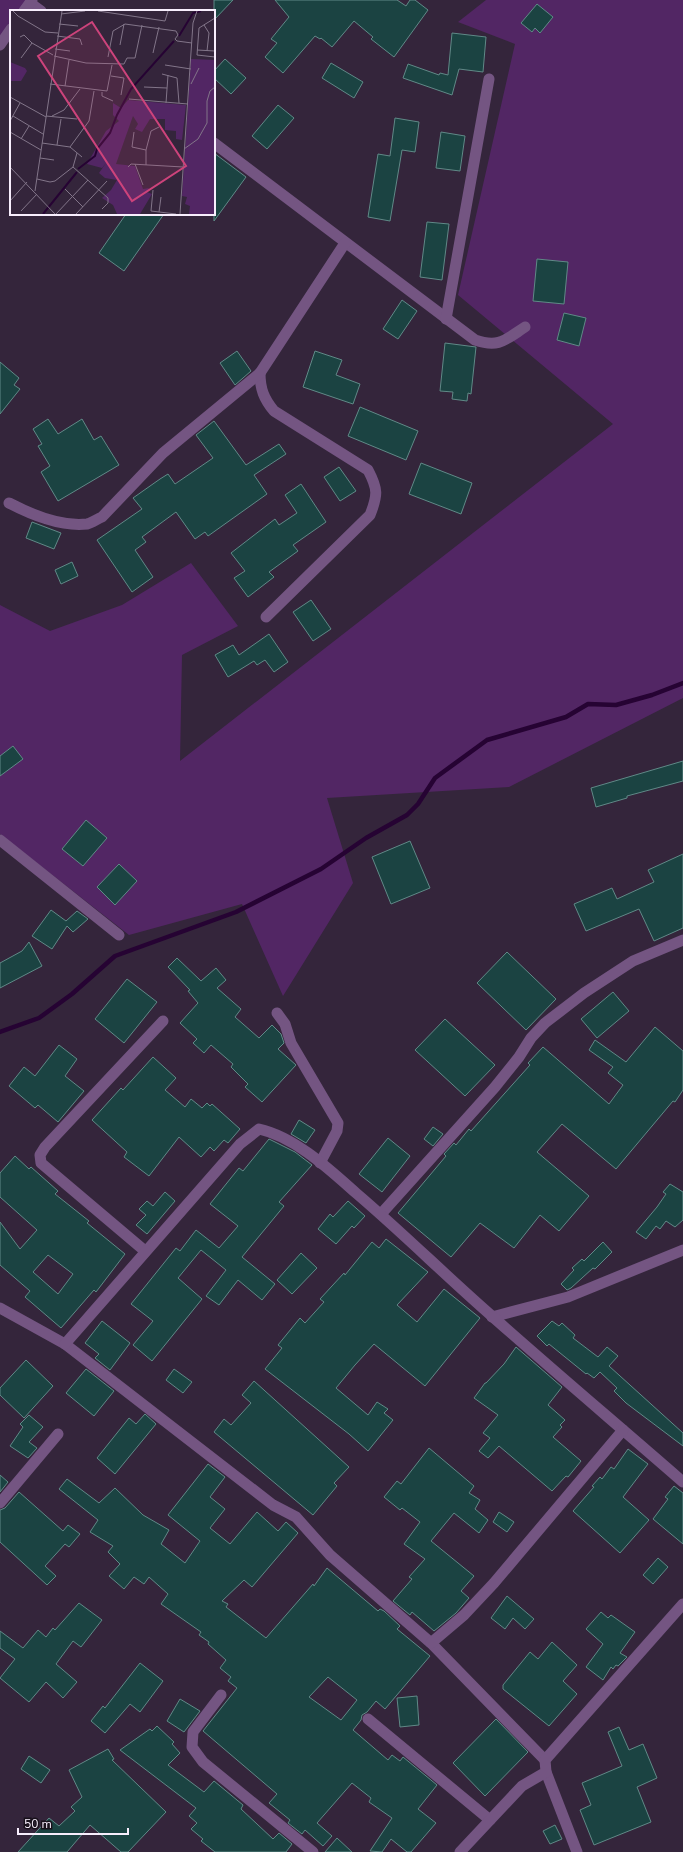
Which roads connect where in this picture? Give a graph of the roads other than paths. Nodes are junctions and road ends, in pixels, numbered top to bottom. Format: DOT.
graph roads {
  1 [pos="29,5"];
  2 [pos="39,10"];
  3 [pos="10,31"];
  4 [pos="0,45"];
  5 [pos="489,80"];
  6 [pos="215,144"];
  7 [pos="345,243"];
  8 [pos="446,319"];
  9 [pos="524,327"];
  10 [pos="260,373"];
  11 [pos="9,503"];
  12 [pos="266,617"];
  13 [pos="0,840"];
  14 [pos="119,935"];
  15 [pos="683,940"];
  16 [pos="277,1013"];
  17 [pos="163,1021"];
  18 [pos="320,1163"];
  19 [pos="381,1214"];
  20 [pos="683,1250"];
  21 [pos="145,1251"];
  22 [pos="0,1308"];
  23 [pos="492,1317"];
  24 [pos="65,1344"];
  25 [pos="623,1430"];
  26 [pos="58,1434"];
  27 [pos="683,1482"];
  28 [pos="0,1503"];
  29 [pos="683,1604"];
  30 [pos="431,1643"];
  31 [pos="221,1695"];
  32 [pos="368,1719"];
  33 [pos="545,1760"];
  34 [pos="546,1772"];
  35 [pos="490,1820"];
  36 [pos="313,1852"];
  37 [pos="460,1852"];
  38 [pos="577,1852"];
  1 -- 2 [label="street"];
  3 -- 4 [label="street"];
  5 -- 8 [label="street"];
  6 -- 7 [label="street"];
  7 -- 8 [label="street"];
  7 -- 10 [label="street"];
  8 -- 9 [label="street"];
  10 -- 11 [label="street"];
  10 -- 12 [label="street"];
  13 -- 14 [label="street"];
  15 -- 19 [label="street"];
  16 -- 18 [label="street"];
  17 -- 21 [label="street"];
  18 -- 19 [label="street"];
  18 -- 21 [label="street"];
  19 -- 23 [label="street"];
  20 -- 23 [label="street"];
  21 -- 24 [label="street"];
  22 -- 24 [label="street"];
  23 -- 25 [label="street"];
  24 -- 30 [label="street"];
  25 -- 27 [label="street"];
  25 -- 30 [label="street"];
  26 -- 28 [label="street"];
  29 -- 33 [label="street"];
  30 -- 33 [label="street"];
  31 -- 36 [label="street"];
  32 -- 35 [label="street"];
  33 -- 34 [label="street"];
  34 -- 35 [label="street"];
  34 -- 38 [label="street"];
  35 -- 37 [label="street"];
}
